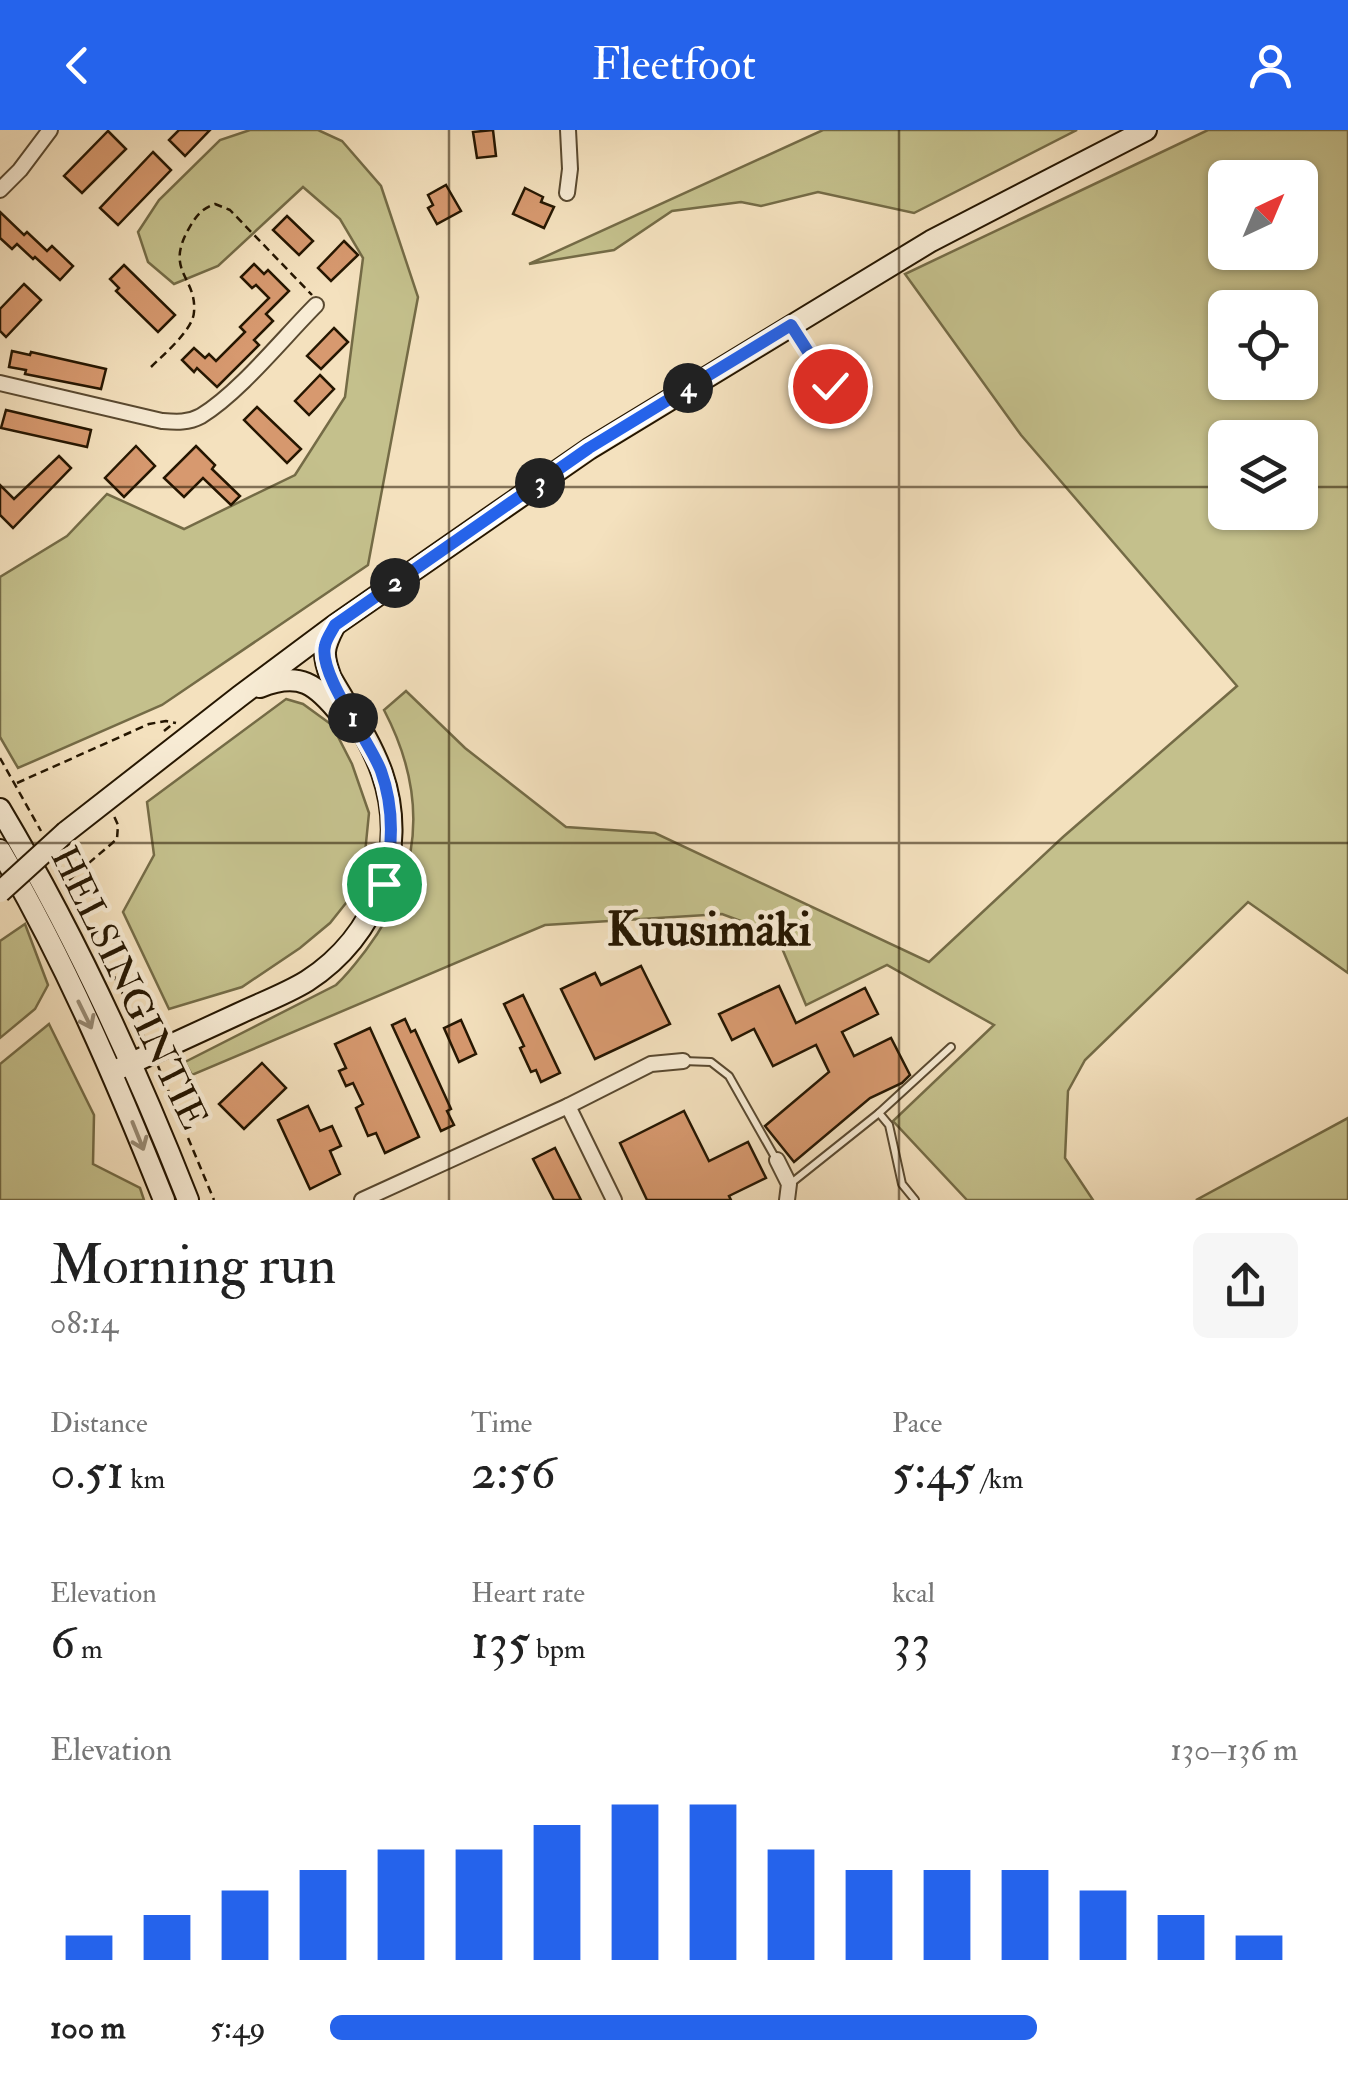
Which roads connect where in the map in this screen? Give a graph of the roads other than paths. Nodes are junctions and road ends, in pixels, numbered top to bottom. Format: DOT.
graph roads {
  1 [pos="50,130"];
  2 [pos="568,130"];
  3 [pos="1146,130"];
  4 [pos="0,190"];
  5 [pos="567,193"];
  6 [pos="316,305"];
  7 [pos="791,325"];
  8 [pos="0,383"];
  9 [pos="830,386"];
  10 [pos="335,625"];
  11 [pos="240,696"];
  12 [pos="371,750"];
  13 [pos="0,809"];
  14 [pos="0,850"];
  15 [pos="0,892"];
  16 [pos="951,1047"];
  17 [pos="683,1061"];
  18 [pos="122,1067"];
  19 [pos="568,1106"];
  20 [pos="879,1113"];
  21 [pos="777,1160"];
  22 [pos="788,1192"];
  23 [pos="164,1200"];
  24 [pos="188,1200"];
  25 [pos="362,1200"];
  26 [pos="614,1200"];
  27 [pos="915,1200"];
  1 -- 4 [label="street"];
  2 -- 5 [label="street"];
  3 -- 7 [label="main road"];
  6 -- 8 [label="street"];
  7 -- 9 [label="street"];
  7 -- 10 [label="main road"];
  10 -- 11 [label="main road"];
  10 -- 12 [label="main road"];
  11 -- 12 [label="main road"];
  11 -- 15 [label="main road, bridge"];
  12 -- 18 [label="main road"];
  13 -- 18 [label="main road, HELSINGINTIE"];
  14 -- 18 [label="main road, HELSINGINTIE, one-way"];
  16 -- 20 [label="lane"];
  17 -- 19 [label="street"];
  17 -- 21 [label="lane"];
  18 -- 23 [label="main road, HELSINGINTIE, one-way"];
  18 -- 24 [label="main road, HELSINGINTIE"];
  19 -- 25 [label="street"];
  19 -- 26 [label="street"];
  20 -- 22 [label="lane"];
  20 -- 27 [label="lane"];
  21 -- 22 [label="street"];
}
